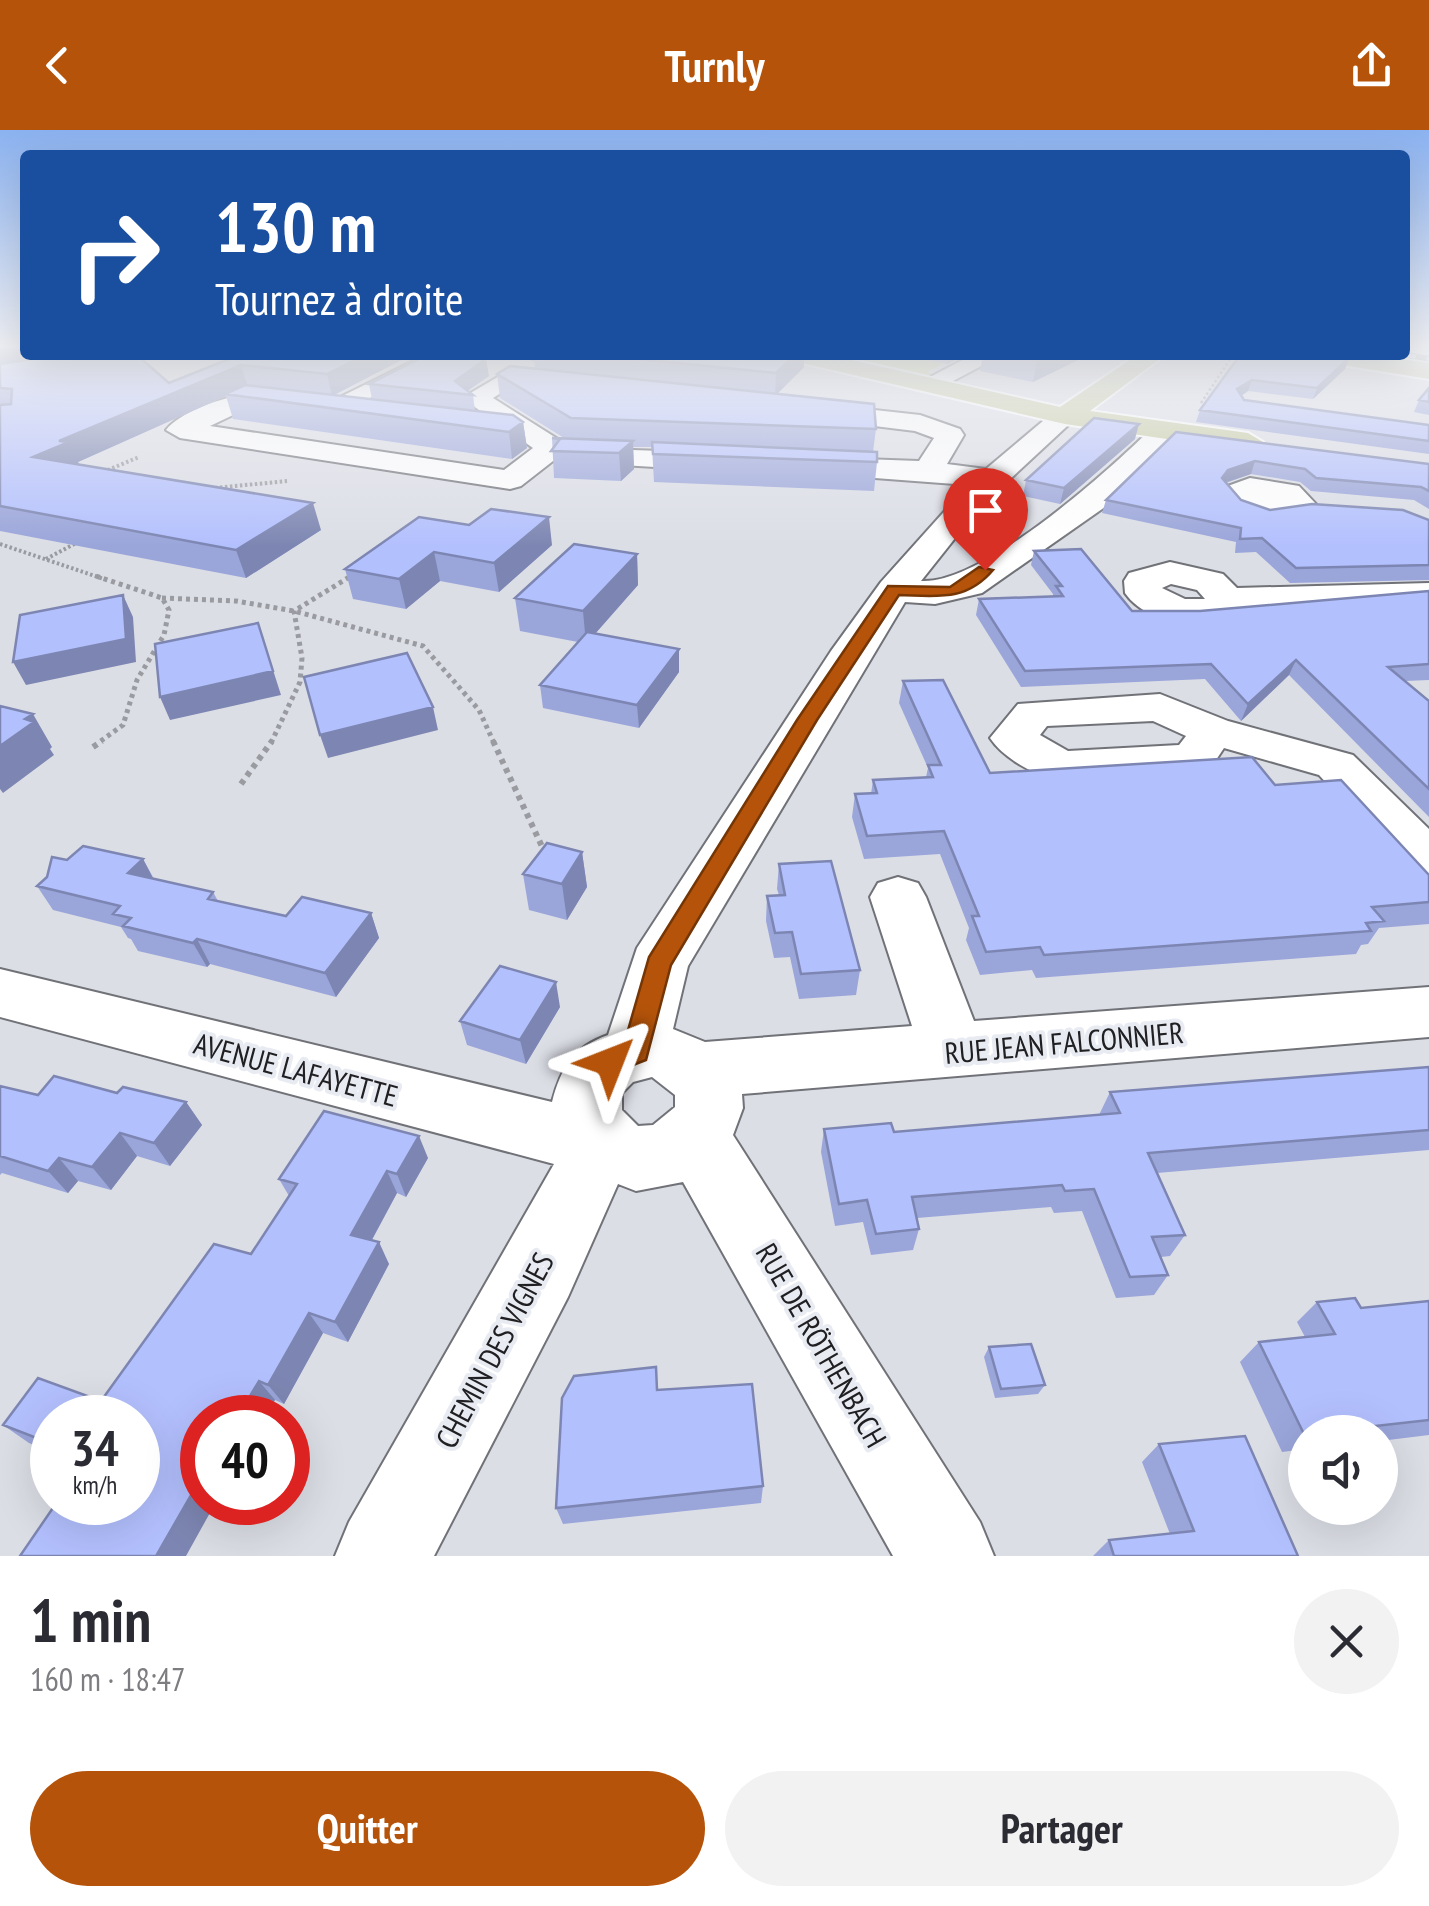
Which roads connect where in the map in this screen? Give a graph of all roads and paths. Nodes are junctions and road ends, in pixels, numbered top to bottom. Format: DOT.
graph roads {
  1 [pos="215,414"];
  2 [pos="457,414"];
  3 [pos="499,414"];
  4 [pos="834,414"];
  5 [pos="1054,414"];
  6 [pos="1084,414"];
  7 [pos="1177,414"];
  8 [pos="1160,431"];
  9 [pos="549,445"];
  10 [pos="1283,447"];
  11 [pos="139,457"];
  12 [pos="928,470"];
  13 [pos="92,476"];
  14 [pos="989,479"];
  15 [pos="288,480"];
  16 [pos="210,488"];
  17 [pos="1300,504"];
  18 [pos="1334,506"];
  19 [pos="93,534"];
  20 [pos="0,544"];
  21 [pos="46,559"];
  22 [pos="360,571"];
  23 [pos="894,590"];
  24 [pos="1429,594"];
  25 [pos="162,598"];
  26 [pos="1227,600"];
  27 [pos="294,611"];
  28 [pos="1212,731"];
  29 [pos="93,747"];
  30 [pos="242,784"];
  31 [pos="548,859"];
  32 [pos="1429,861"];
  33 [pos="898,897"];
  34 [pos="0,992"];
  35 [pos="1429,1012"];
  36 [pos="952,1051"];
  37 [pos="677,1086"];
  38 [pos="598,1138"];
  39 [pos="383,1556"];
  40 [pos="946,1556"];
  1 -- 9 [label="street"];
  2 -- 9 [label="street"];
  3 -- 9 [label="street"];
  4 -- 12 [label="street"];
  5 -- 14 [label="street"];
  6 -- 8 [label="main road"];
  7 -- 8 [label="path"];
  8 -- 10 [label="main road"];
  8 -- 23 [label="street"];
  9 -- 12 [label="street"];
  11 -- 13 [label="path"];
  12 -- 14 [label="street"];
  14 -- 23 [label="street"];
  15 -- 16 [label="path"];
  17 -- 18 [label="street"];
  19 -- 21 [label="path"];
  20 -- 21 [label="path"];
  21 -- 25 [label="path"];
  22 -- 27 [label="path"];
  23 -- 37 [label="street"];
  24 -- 26 [label="street"];
  25 -- 27 [label="path"];
  25 -- 29 [label="path"];
  27 -- 30 [label="path"];
  27 -- 31 [label="path"];
  28 -- 32 [label="street"];
  33 -- 36 [label="street"];
  34 -- 38 [label="street, AVENUE LAFAYETTE"];
  35 -- 36 [label="street, RUE JEAN FALCONNIER"];
  36 -- 37 [label="street, RUE JEAN FALCONNIER"];
  37 -- 38 [label="street"];
  37 -- 38 [label="street"];
  37 -- 40 [label="street, RUE DE RÖTHENBACH"];
  38 -- 39 [label="street, CHEMIN DES VIGNES"];
}
